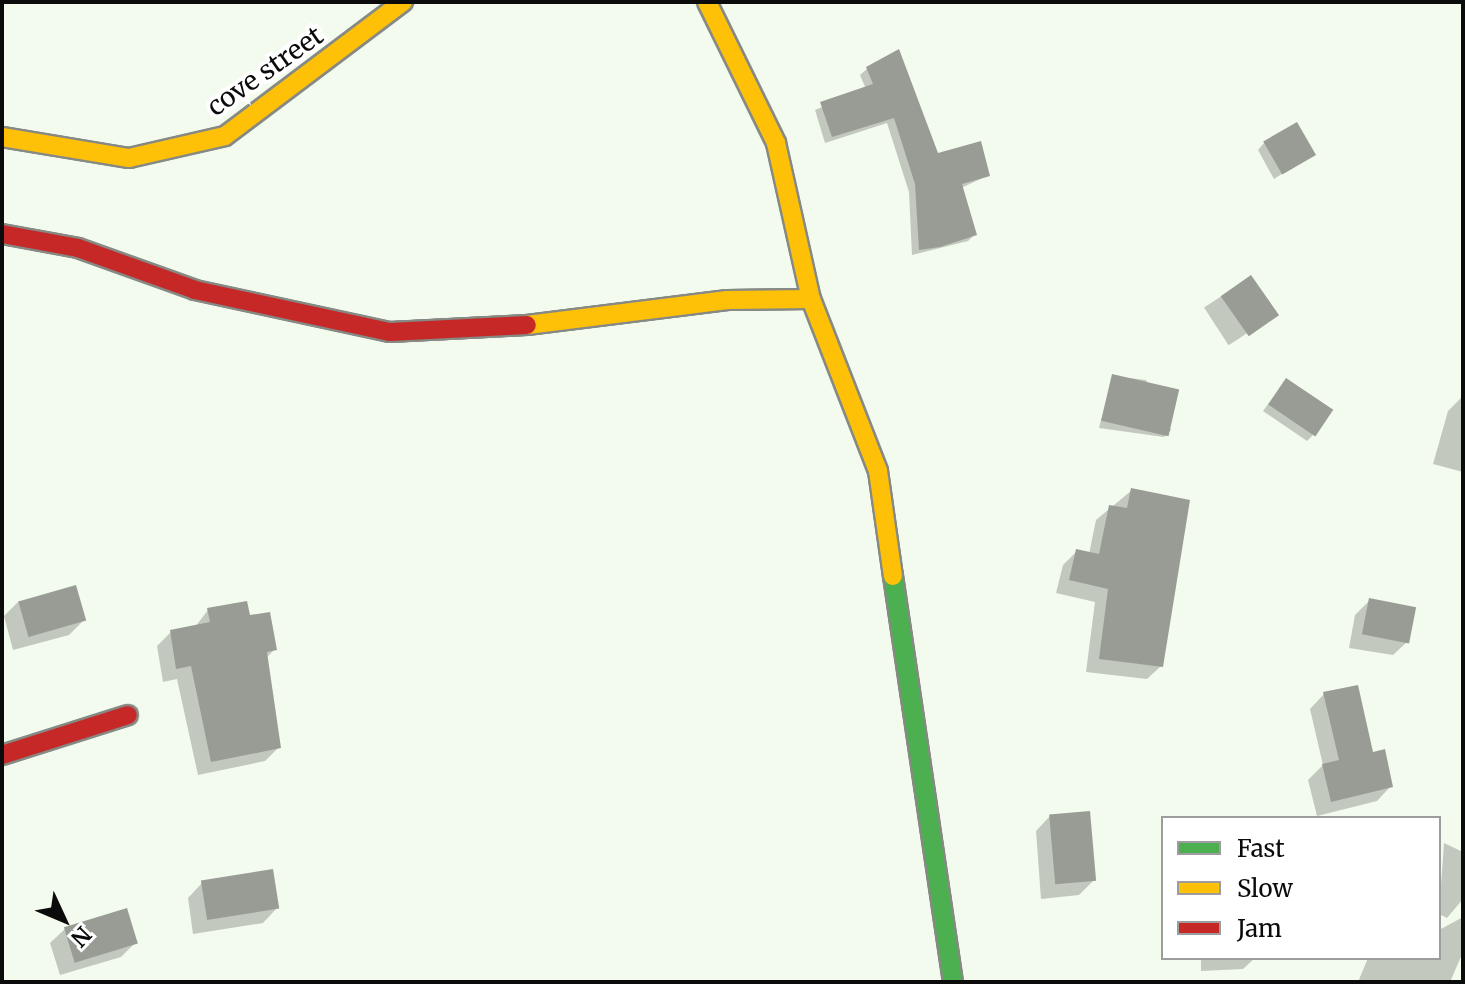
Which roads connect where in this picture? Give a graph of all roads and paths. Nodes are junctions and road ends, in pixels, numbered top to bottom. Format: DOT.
graph roads {
  1 [pos="403,2"];
  2 [pos="707,2"];
  3 [pos="2,137"];
  4 [pos="2,234"];
  5 [pos="811,299"];
  6 [pos="128,715"];
  7 [pos="2,755"];
  8 [pos="953,982"];
  1 -- 3 [label="street, cove street"];
  2 -- 5 [label="street"];
  4 -- 5 [label="street"];
  5 -- 8 [label="street"];
  6 -- 7 [label="street"];
}
